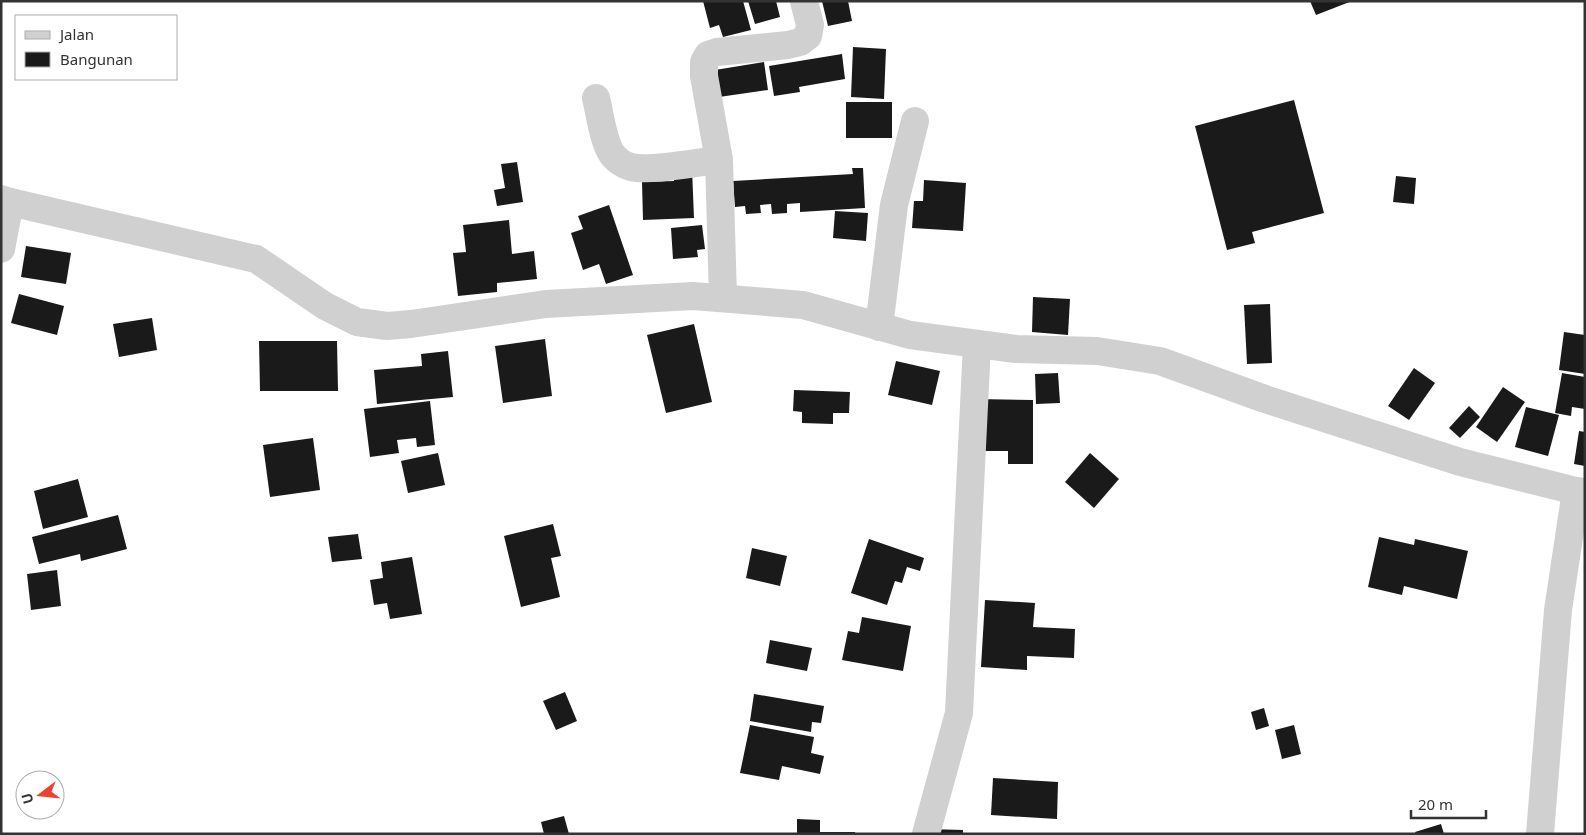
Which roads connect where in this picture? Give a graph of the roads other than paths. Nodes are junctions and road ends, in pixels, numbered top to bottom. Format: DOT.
graph roads {
  1 [pos="804,1"];
  2 [pos="596,98"];
  3 [pos="915,121"];
  4 [pos="720,160"];
  5 [pos="6,201"];
  6 [pos="1,249"];
  7 [pos="723,298"];
  8 [pos="879,327"];
  9 [pos="977,344"];
  10 [pos="1581,491"];
  11 [pos="926,834"];
  12 [pos="1540,834"];
  1 -- 4 [label="street"];
  2 -- 4 [label="street"];
  3 -- 8 [label="street"];
  4 -- 7 [label="street"];
  5 -- 6 [label="street"];
  5 -- 7 [label="street"];
  7 -- 8 [label="street"];
  8 -- 9 [label="street"];
  9 -- 10 [label="street"];
  9 -- 11 [label="street"];
  10 -- 12 [label="street"];
}
